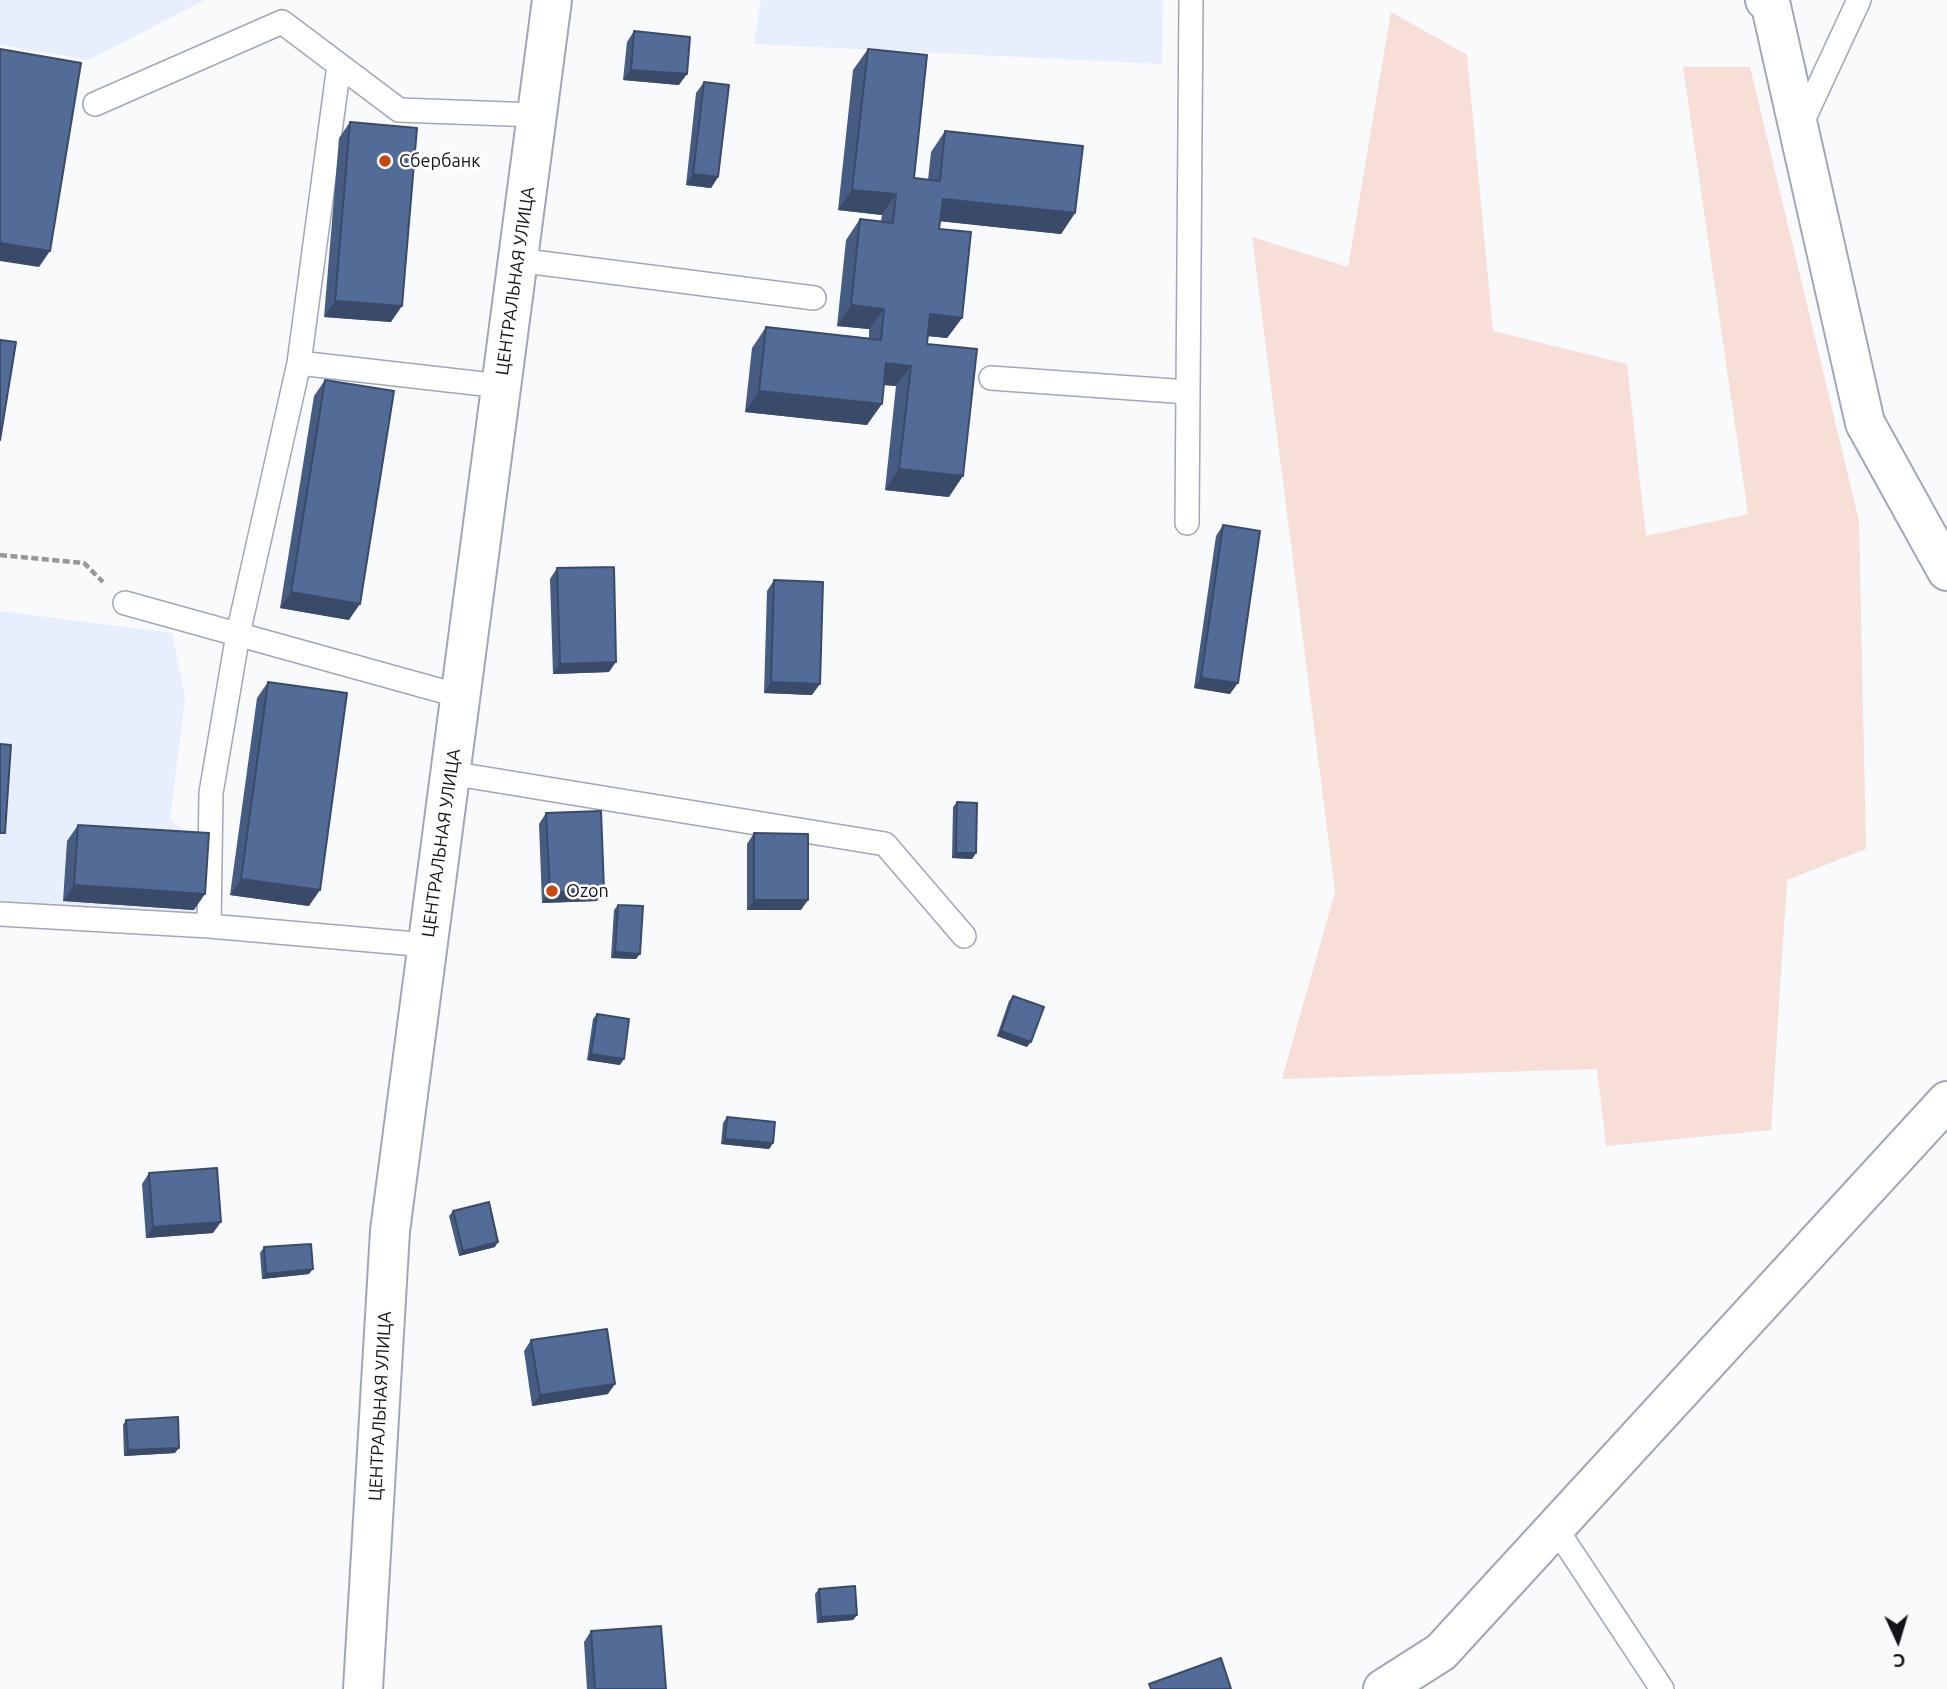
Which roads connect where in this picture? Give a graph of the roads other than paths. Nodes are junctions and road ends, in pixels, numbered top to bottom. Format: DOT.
graph roads {
  1 [pos="552,0"];
  2 [pos="1191,0"];
  3 [pos="1765,0"];
  4 [pos="1859,0"];
  5 [pos="339,65"];
  6 [pos="96,104"];
  7 [pos="536,115"];
  8 [pos="1799,129"];
  9 [pos="517,260"];
  10 [pos="814,298"];
  11 [pos="299,363"];
  12 [pos="991,378"];
  13 [pos="501,386"];
  14 [pos="1188,392"];
  15 [pos="1187,523"];
  16 [pos="1947,571"];
  17 [pos="125,603"];
  18 [pos="238,634"];
  19 [pos="460,696"];
  20 [pos="450,773"];
  21 [pos="0,914"];
  22 [pos="209,926"];
  23 [pos="964,936"];
  24 [pos="427,945"];
  25 [pos="1947,1101"];
  26 [pos="1555,1527"];
  27 [pos="363,1689"];
  28 [pos="1383,1689"];
  29 [pos="1662,1689"];
  1 -- 7 [label="street, ЦЕНТРАЛЬНАЯ УЛИЦА"];
  2 -- 14 [label="lane"];
  3 -- 8 [label="street"];
  4 -- 8 [label="lane"];
  5 -- 6 [label="lane"];
  5 -- 7 [label="lane"];
  5 -- 11 [label="lane"];
  7 -- 9 [label="street, ЦЕНТРАЛЬНАЯ УЛИЦА"];
  8 -- 16 [label="street"];
  9 -- 10 [label="lane"];
  9 -- 13 [label="street, ЦЕНТРАЛЬНАЯ УЛИЦА"];
  11 -- 13 [label="lane"];
  11 -- 18 [label="lane"];
  12 -- 14 [label="lane"];
  13 -- 19 [label="street, ЦЕНТРАЛЬНАЯ УЛИЦА"];
  14 -- 15 [label="lane"];
  17 -- 18 [label="lane"];
  18 -- 19 [label="lane"];
  18 -- 22 [label="lane"];
  19 -- 20 [label="street, ЦЕНТРАЛЬНАЯ УЛИЦА"];
  20 -- 23 [label="lane"];
  20 -- 24 [label="street, ЦЕНТРАЛЬНАЯ УЛИЦА"];
  21 -- 22 [label="lane"];
  22 -- 24 [label="lane"];
  24 -- 27 [label="street, ЦЕНТРАЛЬНАЯ УЛИЦА"];
  25 -- 26 [label="street"];
  26 -- 28 [label="street"];
  26 -- 29 [label="lane"];
}
